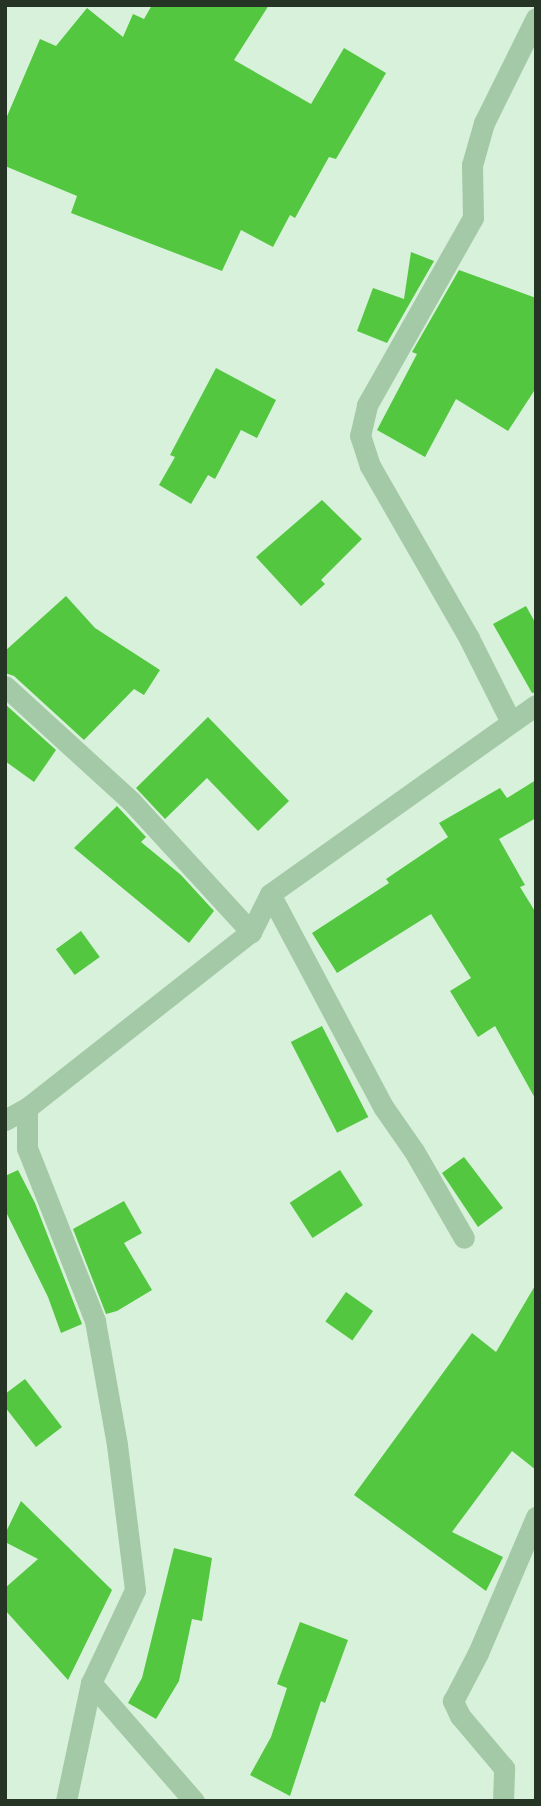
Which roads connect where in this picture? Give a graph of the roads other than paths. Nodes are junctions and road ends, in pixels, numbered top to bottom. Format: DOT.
graph roads {
  1 [pos="536,18"];
  2 [pos="5,687"];
  3 [pos="536,705"];
  4 [pos="511,722"];
  5 [pos="270,894"];
  6 [pos="251,932"];
  7 [pos="27,1108"];
  8 [pos="5,1120"];
  9 [pos="464,1238"];
  10 [pos="536,1517"];
  11 [pos="92,1683"];
  12 [pos="66,1801"];
  13 [pos="194,1801"];
  14 [pos="503,1801"];
  1 -- 4 [label="street"];
  2 -- 6 [label="street"];
  3 -- 4 [label="street"];
  4 -- 5 [label="street"];
  5 -- 6 [label="street"];
  5 -- 9 [label="street"];
  6 -- 7 [label="street"];
  7 -- 8 [label="street"];
  7 -- 11 [label="street"];
  10 -- 14 [label="street"];
  11 -- 12 [label="street"];
  11 -- 13 [label="street"];
}
